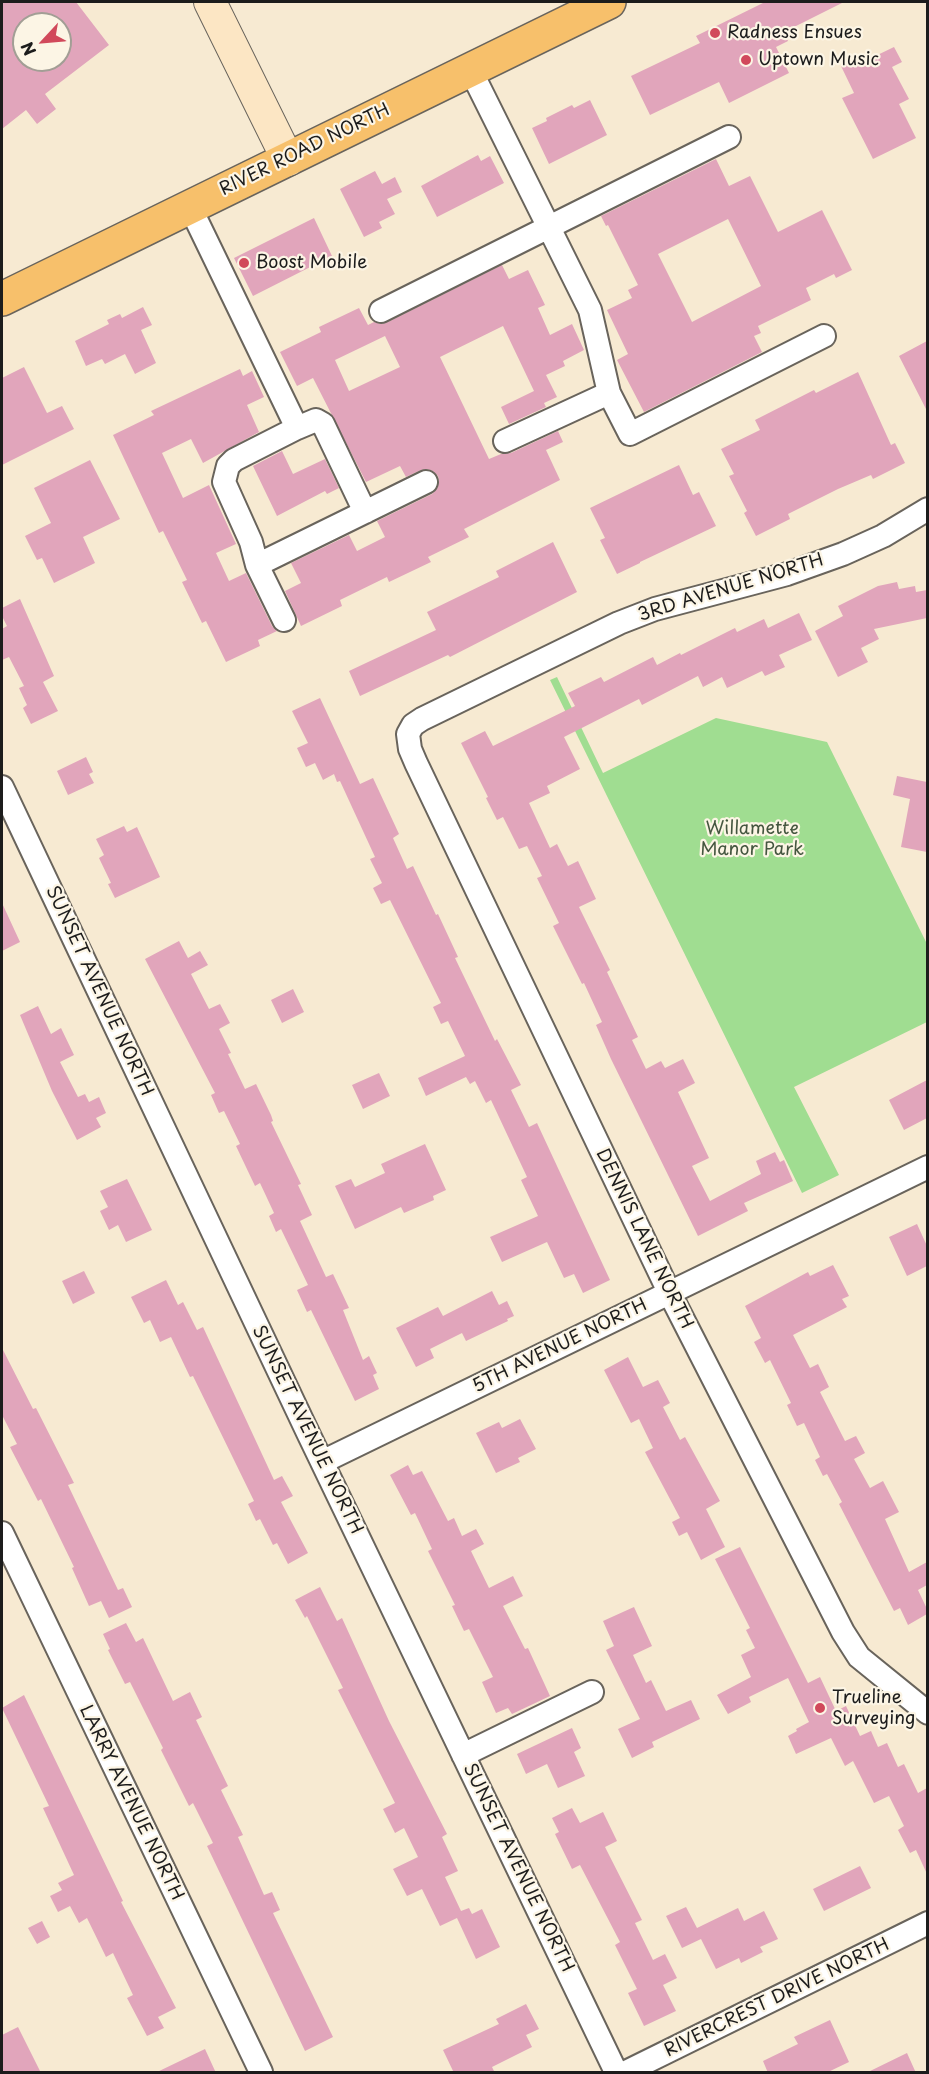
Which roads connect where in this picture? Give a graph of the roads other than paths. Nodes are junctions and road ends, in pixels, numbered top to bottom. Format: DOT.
graph roads {
  1 [pos="210,2"];
  2 [pos="609,2"];
  3 [pos="470,69"];
  4 [pos="729,137"];
  5 [pos="288,160"];
  6 [pos="190,207"];
  7 [pos="547,227"];
  8 [pos="2,299"];
  9 [pos="381,311"];
  10 [pos="824,336"];
  11 [pos="609,393"];
  12 [pos="297,428"];
  13 [pos="505,441"];
  14 [pos="426,482"];
  15 [pos="365,512"];
  16 [pos="925,515"];
  17 [pos="257,565"];
  18 [pos="284,620"];
  19 [pos="408,734"];
  20 [pos="2,787"];
  21 [pos="927,1167"];
  22 [pos="669,1292"];
  23 [pos="322,1462"];
  24 [pos="2,1533"];
  25 [pos="592,1692"];
  26 [pos="927,1713"];
  27 [pos="463,1755"];
  28 [pos="927,1923"];
  29 [pos="261,2073"];
  30 [pos="616,2073"];
  31 [pos="626,2073"];
  1 -- 5 [label="street"];
  2 -- 3 [label="main road, RIVER ROAD NORTH"];
  3 -- 5 [label="main road, RIVER ROAD NORTH"];
  3 -- 7 [label="street"];
  4 -- 7 [label="street"];
  5 -- 6 [label="main road, RIVER ROAD NORTH"];
  6 -- 8 [label="main road, RIVER ROAD NORTH"];
  6 -- 12 [label="street"];
  7 -- 9 [label="street"];
  7 -- 11 [label="street"];
  10 -- 11 [label="street"];
  11 -- 13 [label="street"];
  12 -- 15 [label="street"];
  12 -- 17 [label="street"];
  14 -- 15 [label="street"];
  15 -- 17 [label="street"];
  16 -- 19 [label="street, 3RD AVENUE NORTH"];
  17 -- 18 [label="street"];
  19 -- 22 [label="street, DENNIS LANE NORTH"];
  20 -- 23 [label="street, SUNSET AVENUE NORTH"];
  21 -- 22 [label="street, 5TH AVENUE NORTH"];
  22 -- 23 [label="street, 5TH AVENUE NORTH"];
  22 -- 26 [label="street, DENNIS LANE NORTH"];
  23 -- 27 [label="street, SUNSET AVENUE NORTH"];
  24 -- 29 [label="street, LARRY AVENUE NORTH"];
  25 -- 27 [label="street"];
  27 -- 30 [label="street, SUNSET AVENUE NORTH"];
  28 -- 31 [label="street, RIVERCREST DRIVE NORTH"];
}
